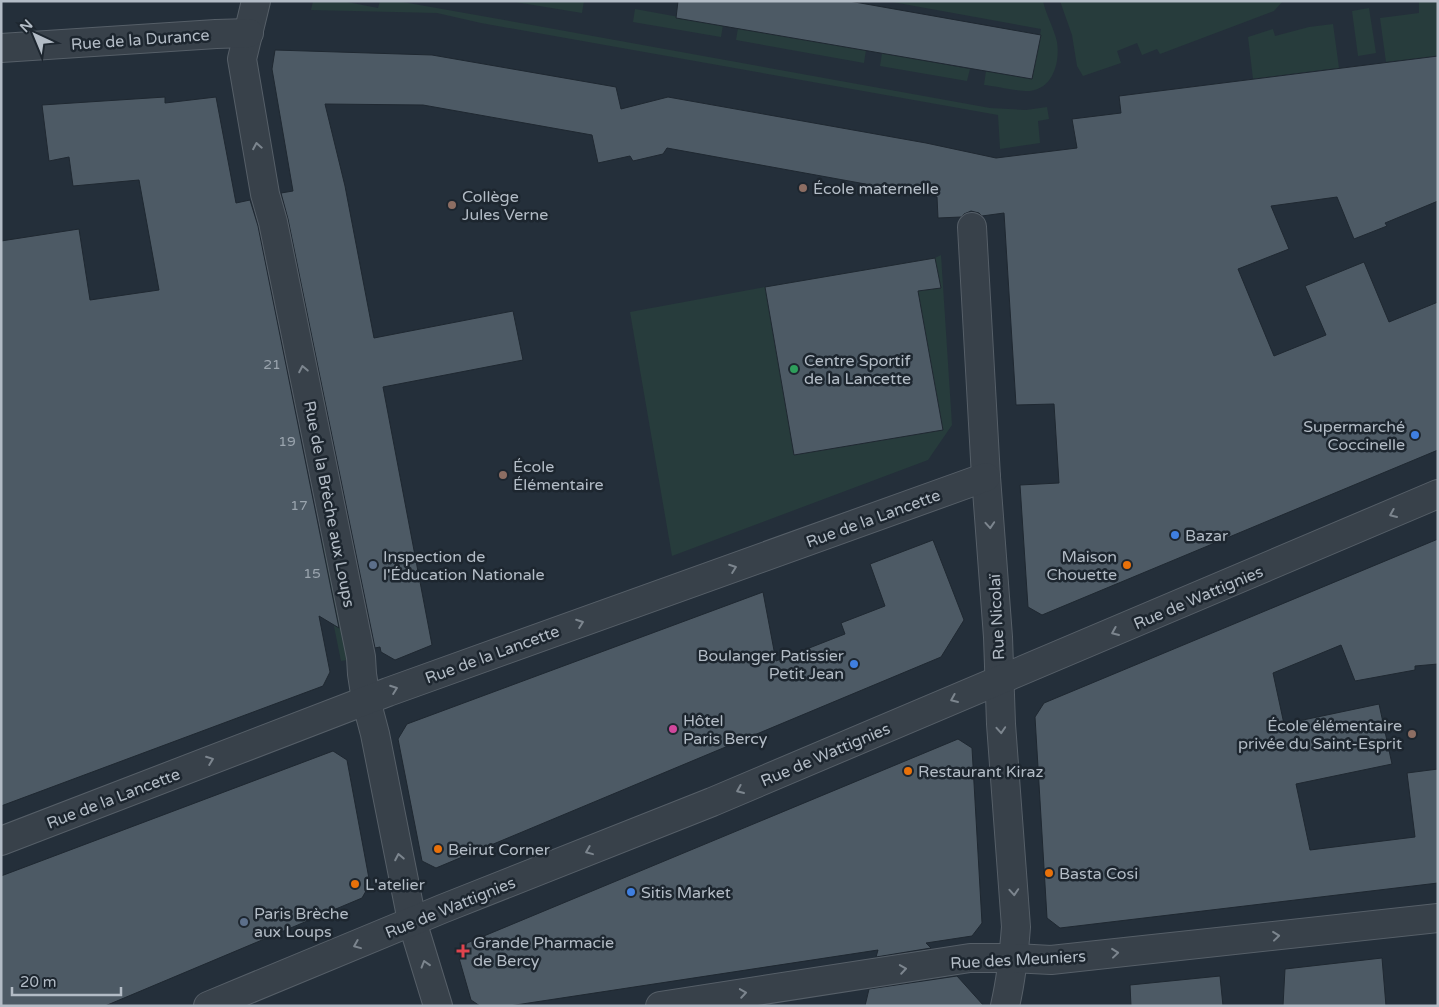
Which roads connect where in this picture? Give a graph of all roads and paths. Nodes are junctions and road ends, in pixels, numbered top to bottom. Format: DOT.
graph roads {
  1 [pos="256,1"];
  2 [pos="249,33"];
  3 [pos="1,48"];
  4 [pos="972,227"];
  5 [pos="986,477"];
  6 [pos="1438,494"];
  7 [pos="999,681"];
  8 [pos="366,700"];
  9 [pos="1,841"];
  10 [pos="1438,918"];
  11 [pos="412,921"];
  12 [pos="1014,958"];
  13 [pos="208,1006"];
  14 [pos="438,1006"];
  15 [pos="660,1006"];
  16 [pos="1005,1006"];
  1 -- 2 [label="street, Rue de la Brèche aux Loups"];
  2 -- 3 [label="street, Rue de la Durance"];
  8 -- 2 [label="street, Rue de la Brèche aux Loups, one-way"];
  4 -- 5 [label="street, Rue Nicolaï"];
  5 -- 7 [label="street, Rue Nicolaï, one-way"];
  8 -- 5 [label="street, Rue de la Lancette, one-way"];
  6 -- 7 [label="street, Rue de Wattignies, one-way"];
  7 -- 11 [label="street, Rue de Wattignies, one-way"];
  7 -- 12 [label="street, Rue Nicolaï, one-way"];
  9 -- 8 [label="street, Rue de la Lancette, one-way"];
  11 -- 8 [label="street, Rue de la Brèche aux Loups, one-way"];
  12 -- 10 [label="street, Rue des Meuniers, one-way"];
  11 -- 13 [label="street, Rue de Wattignies, one-way"];
  14 -- 11 [label="street, Rue de la Brèche aux Loups, one-way"];
  15 -- 12 [label="street, Rue des Meuniers, one-way"];
  12 -- 16 [label="street, Rue Nicolaï"];
}
